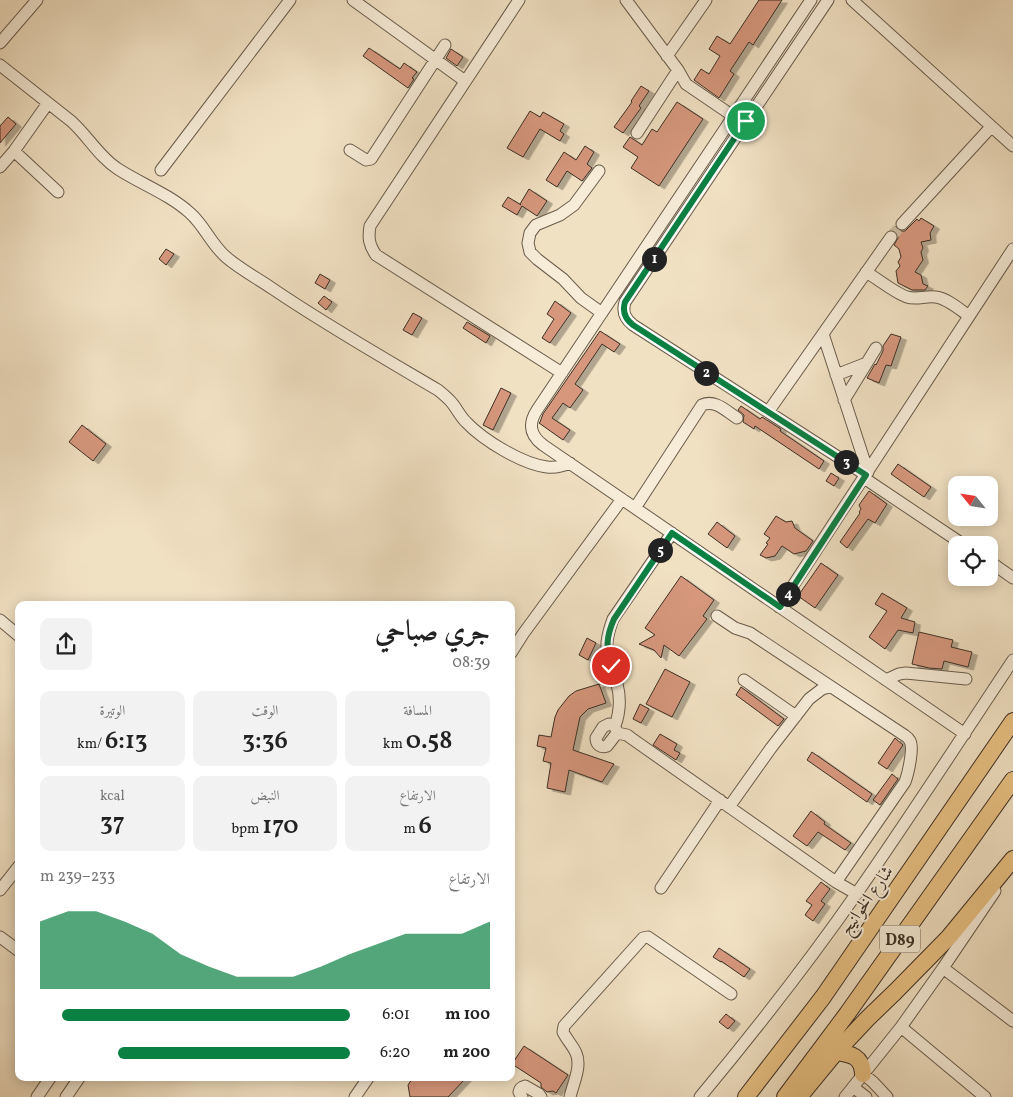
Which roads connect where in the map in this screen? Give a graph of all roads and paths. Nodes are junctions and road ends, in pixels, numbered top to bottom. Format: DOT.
graph roads {
  1 [pos="37,0"];
  2 [pos="290,0"];
  3 [pos="353,0"];
  4 [pos="519,0"];
  5 [pos="626,0"];
  6 [pos="706,0"];
  7 [pos="811,0"];
  8 [pos="828,0"];
  9 [pos="852,0"];
  10 [pos="0,43"];
  11 [pos="445,45"];
  12 [pos="667,56"];
  13 [pos="436,60"];
  14 [pos="0,65"];
  15 [pos="678,70"];
  16 [pos="465,81"];
  17 [pos="48,103"];
  18 [pos="733,116"];
  19 [pos="991,126"];
  20 [pos="637,133"];
  21 [pos="1013,146"];
  22 [pos="350,150"];
  23 [pos="14,151"];
  24 [pos="0,166"];
  25 [pos="161,170"];
  26 [pos="599,171"];
  27 [pos="58,192"];
  28 [pos="902,224"];
  29 [pos="891,236"];
  30 [pos="1013,249"];
  31 [pos="866,272"];
  32 [pos="602,313"];
  33 [pos="969,316"];
  34 [pos="823,334"];
  35 [pos="876,348"];
  36 [pos="866,363"];
  37 [pos="562,373"];
  38 [pos="836,375"];
  39 [pos="844,400"];
  40 [pos="768,412"];
  41 [pos="737,418"];
  42 [pos="570,464"];
  43 [pos="866,475"];
  44 [pos="622,499"];
  45 [pos="635,508"];
  46 [pos="672,533"];
  47 [pos="951,536"];
  48 [pos="998,568"];
  49 [pos="1013,578"];
  50 [pos="780,607"];
  51 [pos="717,616"];
  52 [pos="0,620"];
  53 [pos="15,633"];
  54 [pos="515,647"];
  55 [pos="1013,660"];
  56 [pos="966,679"];
  57 [pos="744,680"];
  58 [pos="886,680"];
  59 [pos="830,687"];
  60 [pos="796,716"];
  61 [pos="1013,721"];
  62 [pos="965,734"];
  63 [pos="1013,780"];
  64 [pos="724,804"];
  65 [pos="1013,859"];
  66 [pos="1013,865"];
  67 [pos="15,871"];
  68 [pos="836,882"];
  69 [pos="662,888"];
  70 [pos="0,890"];
  71 [pos="857,894"];
  72 [pos="0,937"];
  73 [pos="15,948"];
  74 [pos="943,968"];
  75 [pos="730,994"];
  76 [pos="1013,1021"];
  77 [pos="901,1026"];
  78 [pos="836,1052"];
  79 [pos="858,1080"];
  80 [pos="48,1081"];
  81 [pos="77,1081"];
  82 [pos="366,1081"];
  83 [pos="37,1097"];
  84 [pos="66,1097"];
  85 [pos="355,1097"];
  86 [pos="522,1097"];
  87 [pos="541,1097"];
  88 [pos="570,1097"];
  89 [pos="700,1097"];
  90 [pos="746,1097"];
  91 [pos="785,1097"];
  92 [pos="799,1097"];
  93 [pos="845,1097"];
  94 [pos="866,1097"];
  95 [pos="886,1097"];
  96 [pos="985,1097"];
  1 -- 10 [label="street"];
  2 -- 25 [label="street"];
  3 -- 13 [label="street"];
  4 -- 16 [label="street"];
  5 -- 12 [label="street"];
  6 -- 12 [label="street"];
  7 -- 18 [label="street"];
  8 -- 40 [label="street"];
  9 -- 19 [label="street"];
  11 -- 13 [label="street"];
  12 -- 15 [label="street"];
  13 -- 16 [label="street"];
  13 -- 22 [label="street"];
  14 -- 17 [label="street"];
  15 -- 18 [label="street"];
  15 -- 20 [label="street"];
  16 -- 37 [label="street"];
  17 -- 23 [label="street"];
  17 -- 42 [label="street"];
  18 -- 32 [label="street"];
  19 -- 21 [label="street"];
  19 -- 28 [label="street"];
  23 -- 24 [label="street"];
  23 -- 27 [label="street"];
  26 -- 32 [label="street"];
  29 -- 31 [label="street"];
  30 -- 33 [label="street"];
  31 -- 33 [label="street"];
  31 -- 34 [label="street"];
  32 -- 37 [label="street"];
  33 -- 43 [label="street"];
  34 -- 38 [label="street"];
  34 -- 40 [label="street"];
  35 -- 36 [label="street"];
  36 -- 38 [label="street"];
  36 -- 39 [label="street"];
  37 -- 42 [label="street"];
  38 -- 39 [label="street"];
  39 -- 43 [label="street"];
  40 -- 43 [label="street"];
  41 -- 45 [label="street"];
  42 -- 44 [label="street"];
  43 -- 47 [label="street"];
  43 -- 50 [label="street"];
  44 -- 45 [label="street"];
  44 -- 54 [label="street"];
  45 -- 46 [label="street"];
  46 -- 50 [label="street"];
  46 -- 64 [label="street"];
  48 -- 49 [label="street"];
  50 -- 58 [label="street"];
  51 -- 59 [label="street"];
  52 -- 53 [label="street"];
  55 -- 62 [label="street"];
  56 -- 58 [label="street"];
  57 -- 60 [label="street"];
  58 -- 62 [label="street"];
  59 -- 60 [label="street"];
  59 -- 68 [label="street"];
  60 -- 64 [label="street"];
  61 -- 90 [label="highway, شارع الخوانيج"];
  62 -- 71 [label="street"];
  63 -- 91 [label="highway, D89"];
  64 -- 68 [label="street"];
  64 -- 69 [label="street"];
  65 -- 78 [label="highway"];
  66 -- 74 [label="street"];
  67 -- 70 [label="street"];
  68 -- 71 [label="street"];
  71 -- 89 [label="street"];
  72 -- 73 [label="street"];
  74 -- 76 [label="street"];
  74 -- 77 [label="street"];
  75 -- 88 [label="street"];
  77 -- 79 [label="street"];
  77 -- 96 [label="street"];
  78 -- 79 [label="highway"];
  78 -- 92 [label="highway"];
  79 -- 93 [label="street"];
  79 -- 94 [label="street"];
  79 -- 95 [label="street"];
  80 -- 83 [label="street"];
  81 -- 84 [label="street"];
  82 -- 85 [label="street"];
  86 -- 87 [label="street"];
}
